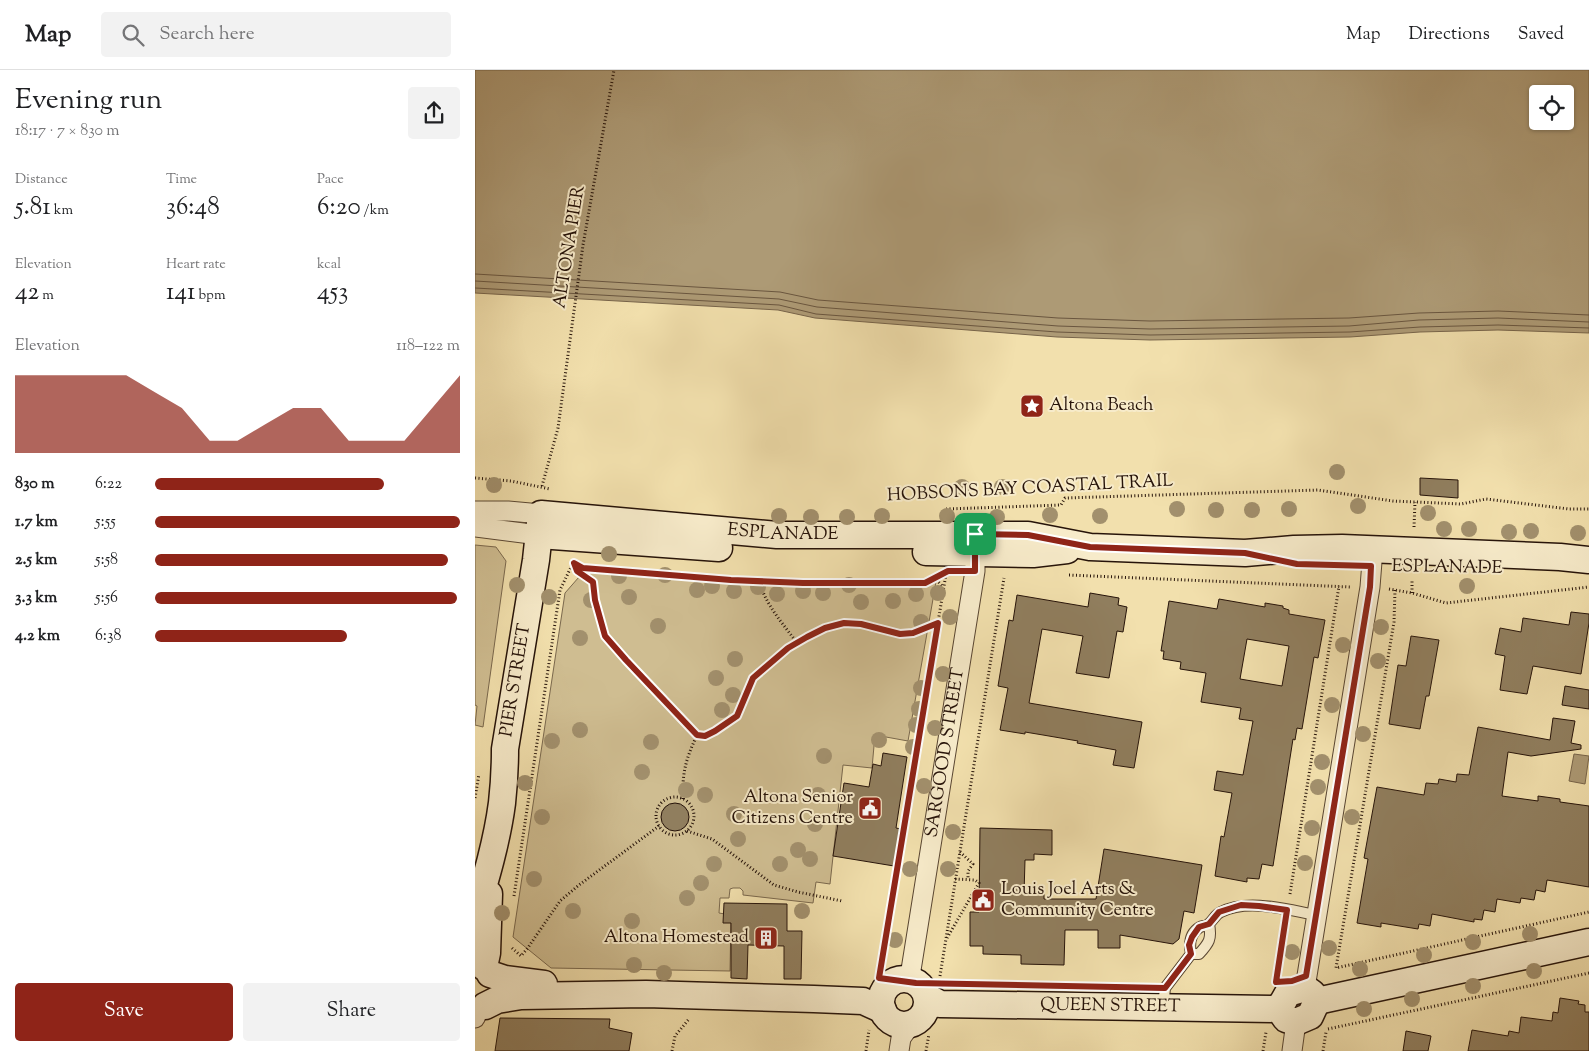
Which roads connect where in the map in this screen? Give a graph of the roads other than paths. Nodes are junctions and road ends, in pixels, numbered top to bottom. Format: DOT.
graph roads {
  1 [pos="475,511"];
  2 [pos="540,524"];
  3 [pos="475,527"];
  4 [pos="975,553"];
  5 [pos="1589,560"];
  6 [pos="1589,567"];
  7 [pos="1371,568"];
  8 [pos="493,848"];
  9 [pos="1316,914"];
  10 [pos="475,915"];
  11 [pos="1209,924"];
  12 [pos="1589,942"];
  13 [pos="1191,954"];
  14 [pos="483,967"];
  15 [pos="1309,989"];
  16 [pos="647,994"];
  17 [pos="902,1006"];
  18 [pos="1163,1008"];
  19 [pos="478,1011"];
  20 [pos="1281,1020"];
  21 [pos="1291,1051"];
  1 -- 2 [label="street, ESPLANADE"];
  2 -- 3 [label="street, ESPLANADE"];
  2 -- 4 [label="street, ESPLANADE"];
  2 -- 8 [label="street, PIER STREET"];
  4 -- 7 [label="street, ESPLANADE"];
  4 -- 17 [label="street, SARGOOD STREET"];
  5 -- 7 [label="street, ESPLANADE"];
  6 -- 7 [label="street, ESPLANADE"];
  7 -- 9 [label="street"];
  8 -- 10 [label="street, PIER STREET"];
  8 -- 14 [label="street, PIER STREET"];
  9 -- 11 [label="lane"];
  9 -- 15 [label="street"];
  11 -- 13 [label="lane"];
  11 -- 13 [label="lane"];
  12 -- 15 [label="street"];
  13 -- 18 [label="lane"];
  14 -- 16 [label="street"];
  14 -- 19 [label="street, PIER STREET"];
  15 -- 20 [label="street"];
  16 -- 17 [label="street, QUEEN STREET"];
  16 -- 19 [label="street"];
  17 -- 18 [label="street, QUEEN STREET"];
  18 -- 20 [label="street, QUEEN STREET"];
  20 -- 21 [label="street"];
}
